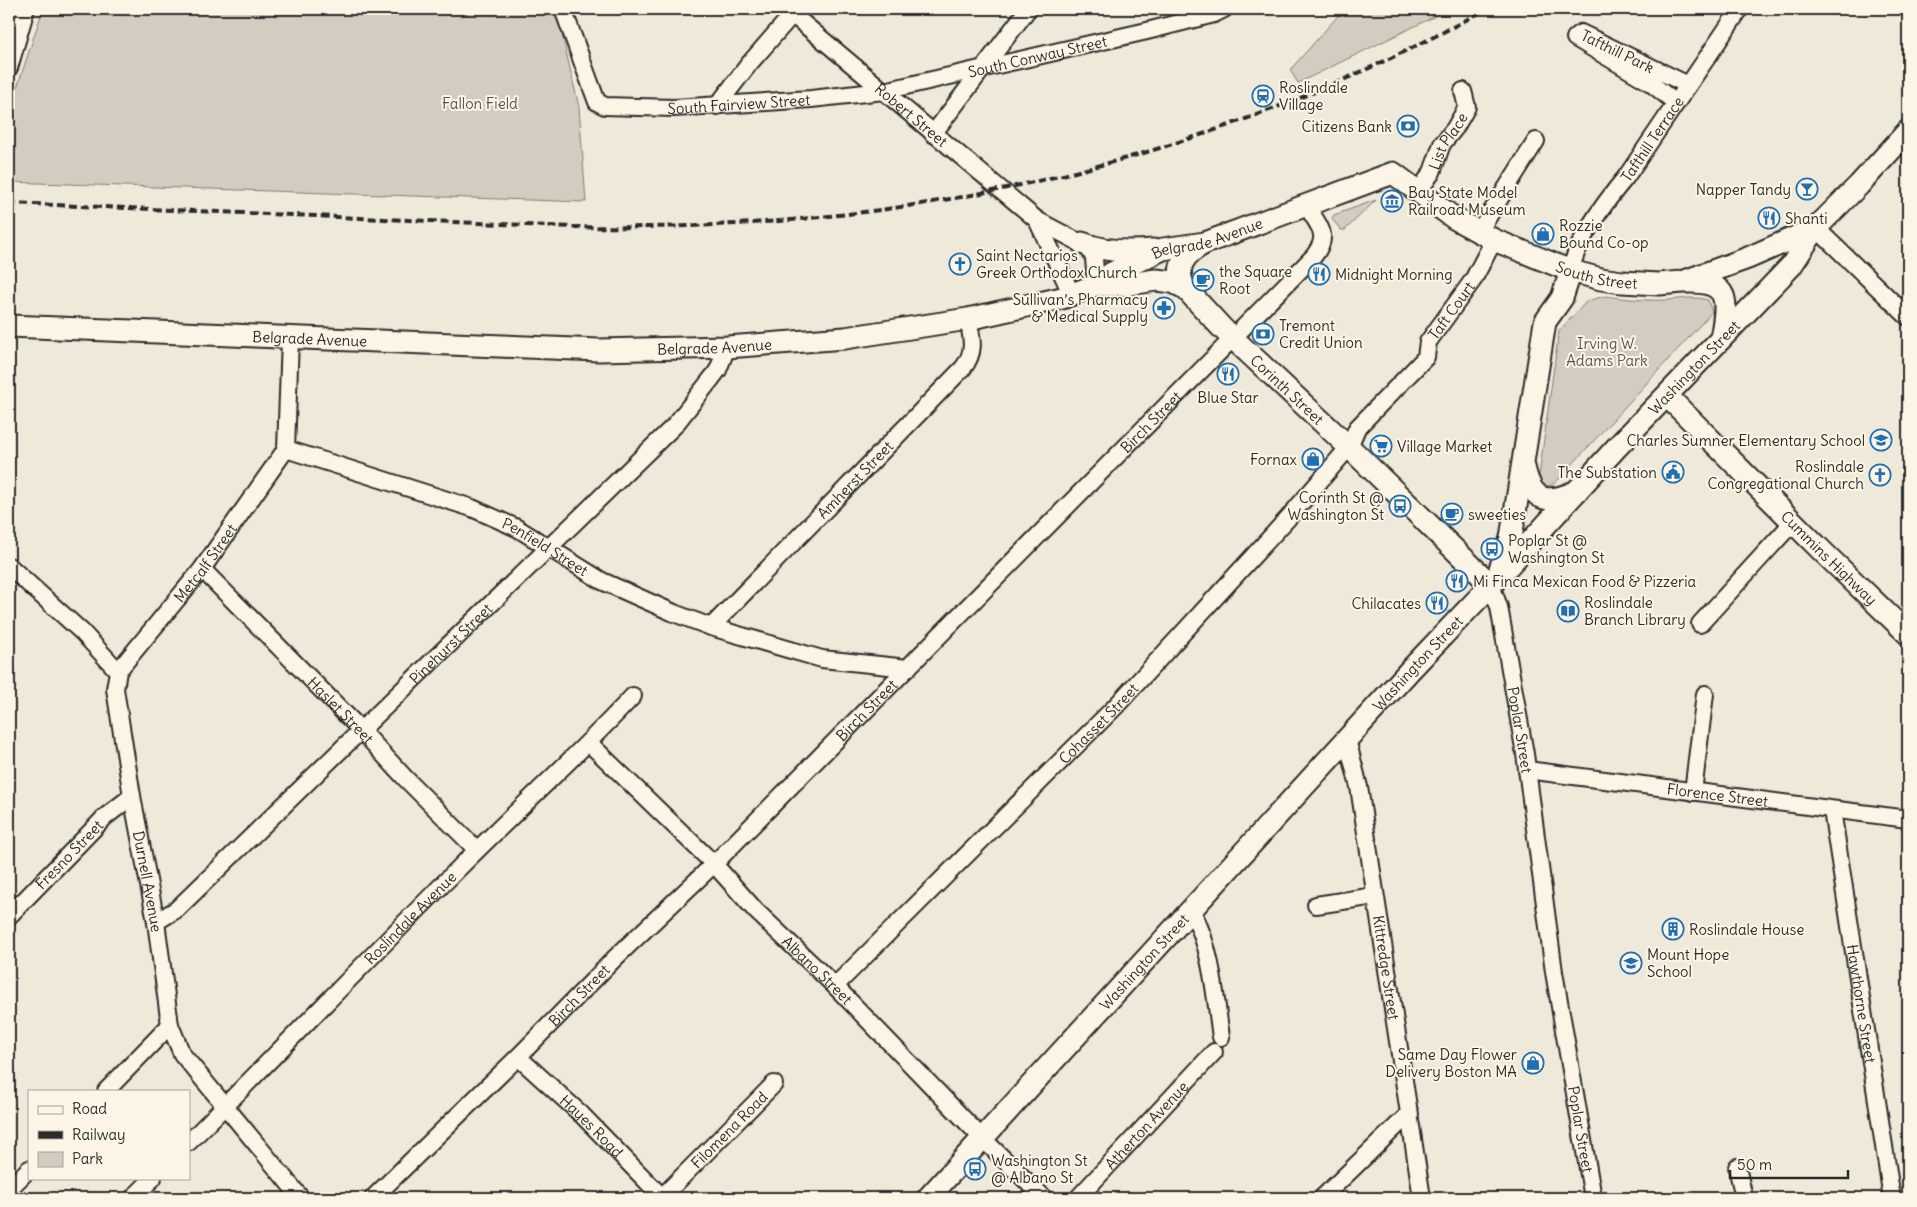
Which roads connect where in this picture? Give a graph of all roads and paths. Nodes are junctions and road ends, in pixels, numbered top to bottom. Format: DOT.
graph roads {
  1 [pos="26,9"];
  2 [pos="563,9"];
  3 [pos="1028,9"];
  4 [pos="1224,9"];
  5 [pos="1740,9"];
  6 [pos="791,11"];
  7 [pos="1187,14"];
  8 [pos="9,68"];
  9 [pos="983,69"];
  10 [pos="1688,85"];
  11 [pos="884,91"];
  12 [pos="1463,91"];
  13 [pos="1676,103"];
  14 [pos="717,106"];
  15 [pos="1908,131"];
  16 [pos="933,134"];
  17 [pos="1536,142"];
  18 [pos="1393,173"];
  19 [pos="1419,191"];
  20 [pos="1307,206"];
  21 [pos="1037,220"];
  22 [pos="1816,228"];
  23 [pos="1486,236"];
  24 [pos="1082,243"];
  25 [pos="1205,243"];
  26 [pos="1163,249"];
  27 [pos="1571,271"];
  28 [pos="1682,282"];
  29 [pos="1096,285"];
  30 [pos="1185,288"];
  31 [pos="1072,295"];
  32 [pos="1908,317"];
  33 [pos="968,319"];
  34 [pos="9,326"];
  35 [pos="290,338"];
  36 [pos="1232,338"];
  37 [pos="1721,339"];
  38 [pos="726,347"];
  39 [pos="1667,396"];
  40 [pos="1349,447"];
  41 [pos="286,449"];
  42 [pos="1523,462"];
  43 [pos="1577,491"];
  44 [pos="1794,521"];
  45 [pos="549,548"];
  46 [pos="9,566"];
  47 [pos="202,569"];
  48 [pos="1491,585"];
  49 [pos="1700,624"];
  50 [pos="711,627"];
  51 [pos="1908,634"];
  52 [pos="908,668"];
  53 [pos="118,671"];
  54 [pos="1705,694"];
  55 [pos="633,696"];
  56 [pos="361,730"];
  57 [pos="1347,739"];
  58 [pos="589,744"];
  59 [pos="1527,770"];
  60 [pos="1693,792"];
  61 [pos="132,796"];
  62 [pos="1832,810"];
  63 [pos="1908,818"];
  64 [pos="477,850"];
  65 [pos="714,864"];
  66 [pos="1375,896"];
  67 [pos="1316,905"];
  68 [pos="1192,911"];
  69 [pos="9,916"];
  70 [pos="156,922"];
  71 [pos="835,986"];
  72 [pos="170,1025"];
  73 [pos="1221,1037"];
  74 [pos="1214,1052"];
  75 [pos="518,1057"];
  76 [pos="774,1084"];
  77 [pos="107,1090"];
  78 [pos="224,1106"];
  79 [pos="1410,1113"];
  80 [pos="983,1139"];
  81 [pos="190,1141"];
  82 [pos="1737,1167"];
  83 [pos="28,1170"];
  84 [pos="151,1180"];
  85 [pos="9,1190"];
  86 [pos="16,1198"];
  87 [pos="133,1198"];
  88 [pos="301,1198"];
  89 [pos="373,1198"];
  90 [pos="663,1198"];
  91 [pos="928,1198"];
  92 [pos="1044,1198"];
  93 [pos="1078,1198"];
  94 [pos="1322,1198"];
  95 [pos="1422,1198"];
  96 [pos="1593,1198"];
  97 [pos="1744,1198"];
  98 [pos="1892,1198"];
  1 -- 8 [label="street"];
  2 -- 14 [label="street, South Fairview Street"];
  3 -- 9 [label="street"];
  4 -- 7 [label="street, South Conway Street"];
  5 -- 10 [label="street, Tafthill Terrace"];
  6 -- 11 [label="street, Robert Street"];
  6 -- 14 [label="street"];
  7 -- 9 [label="street, South Conway Street"];
  9 -- 11 [label="street, South Conway Street"];
  9 -- 16 [label="street"];
  10 -- 13 [label="street, Tafthill Terrace"];
  10 -- 13 [label="street, Tafthill Park"];
  11 -- 14 [label="street, South Fairview Street"];
  11 -- 16 [label="street, Robert Street"];
  12 -- 19 [label="street, List Place"];
  13 -- 27 [label="street, Tafthill Terrace"];
  15 -- 22 [label="main road, Washington Street"];
  16 -- 21 [label="street, Robert Street"];
  17 -- 23 [label="street, Taft Court"];
  18 -- 19 [label="main road, South Street"];
  18 -- 20 [label="main road, Belgrade Avenue"];
  19 -- 23 [label="main road, South Street"];
  20 -- 25 [label="main road, Belgrade Avenue"];
  20 -- 36 [label="street, Birch Street"];
  21 -- 24 [label="street, Robert Street"];
  21 -- 31 [label="street, Robert Street"];
  22 -- 28 [label="main road, South Street"];
  22 -- 32 [label="street"];
  22 -- 37 [label="main road, Washington Street"];
  23 -- 27 [label="main road, South Street"];
  23 -- 40 [label="street, Taft Court"];
  24 -- 26 [label="main road"];
  24 -- 29 [label="street"];
  25 -- 26 [label="main road, Belgrade Avenue"];
  25 -- 30 [label="main road"];
  26 -- 29 [label="main road, Belgrade Avenue"];
  27 -- 28 [label="main road, South Street"];
  27 -- 42 [label="main road"];
  28 -- 37 [label="main road"];
  29 -- 30 [label="main road, Corinth Street"];
  29 -- 31 [label="main road, Belgrade Avenue"];
  30 -- 36 [label="main road, Corinth Street"];
  31 -- 33 [label="main road, Belgrade Avenue"];
  33 -- 38 [label="main road, Belgrade Avenue"];
  33 -- 50 [label="street, Amherst Street"];
  34 -- 35 [label="main road, Belgrade Avenue"];
  35 -- 38 [label="main road, Belgrade Avenue"];
  35 -- 41 [label="street"];
  36 -- 40 [label="main road, Corinth Street"];
  36 -- 52 [label="street, Birch Street"];
  37 -- 39 [label="main road, Washington Street"];
  38 -- 45 [label="street, Pinehurst Street"];
  39 -- 43 [label="main road, Washington Street"];
  39 -- 44 [label="main road, Cummins Highway"];
  40 -- 48 [label="main road, Corinth Street"];
  40 -- 71 [label="street, Cohasset Street"];
  41 -- 45 [label="street, Penfield Street"];
  41 -- 47 [label="street, Metcalf Street"];
  42 -- 43 [label="main road"];
  42 -- 48 [label="main road"];
  43 -- 48 [label="main road, Washington Street"];
  44 -- 49 [label="street"];
  44 -- 51 [label="main road, Cummins Highway"];
  45 -- 50 [label="street, Penfield Street"];
  45 -- 56 [label="street, Pinehurst Street"];
  46 -- 53 [label="street"];
  47 -- 53 [label="street, Metcalf Street"];
  47 -- 56 [label="street, Haslet Street"];
  48 -- 57 [label="main road, Washington Street"];
  48 -- 59 [label="street, Poplar Street"];
  50 -- 52 [label="street, Penfield Street"];
  52 -- 65 [label="street, Birch Street"];
  53 -- 61 [label="street, Durnell Avenue"];
  54 -- 60 [label="street"];
  55 -- 58 [label="street, Roslindale Avenue"];
  56 -- 64 [label="street, Haslet Street"];
  56 -- 70 [label="street, Pinehurst Street"];
  57 -- 66 [label="street, Kittredge Street"];
  57 -- 68 [label="main road, Washington Street"];
  58 -- 64 [label="street, Roslindale Avenue"];
  58 -- 65 [label="street, Albano Street"];
  59 -- 60 [label="street, Florence Street"];
  59 -- 96 [label="street, Poplar Street"];
  60 -- 62 [label="street, Florence Street"];
  61 -- 69 [label="street, Fresno Street"];
  61 -- 70 [label="street, Durnell Avenue"];
  62 -- 63 [label="street, Florence Street"];
  62 -- 98 [label="street, Hawthorne Street"];
  64 -- 78 [label="street, Roslindale Avenue"];
  65 -- 71 [label="street, Albano Street"];
  65 -- 75 [label="street, Birch Street"];
  66 -- 67 [label="street"];
  66 -- 79 [label="street, Kittredge Street"];
  68 -- 73 [label="street"];
  68 -- 80 [label="main road, Washington Street"];
  70 -- 72 [label="street, Durnell Avenue"];
  71 -- 80 [label="street, Albano Street"];
  72 -- 77 [label="street"];
  72 -- 78 [label="street, Durnell Avenue"];
  74 -- 93 [label="street, Atherton Avenue"];
  75 -- 89 [label="street, Birch Street"];
  75 -- 90 [label="street, Hayes Road"];
  76 -- 90 [label="street, Filomena Road"];
  78 -- 81 [label="street, Roslindale Avenue"];
  78 -- 88 [label="street, Durnell Avenue"];
  79 -- 94 [label="street"];
  79 -- 95 [label="street, Kittredge Street"];
  80 -- 91 [label="main road, Washington Street"];
  80 -- 92 [label="street, Albano Street"];
  82 -- 97 [label="street"];
  83 -- 85 [label="street"];
  84 -- 87 [label="street"];
  85 -- 86 [label="street"];
}
